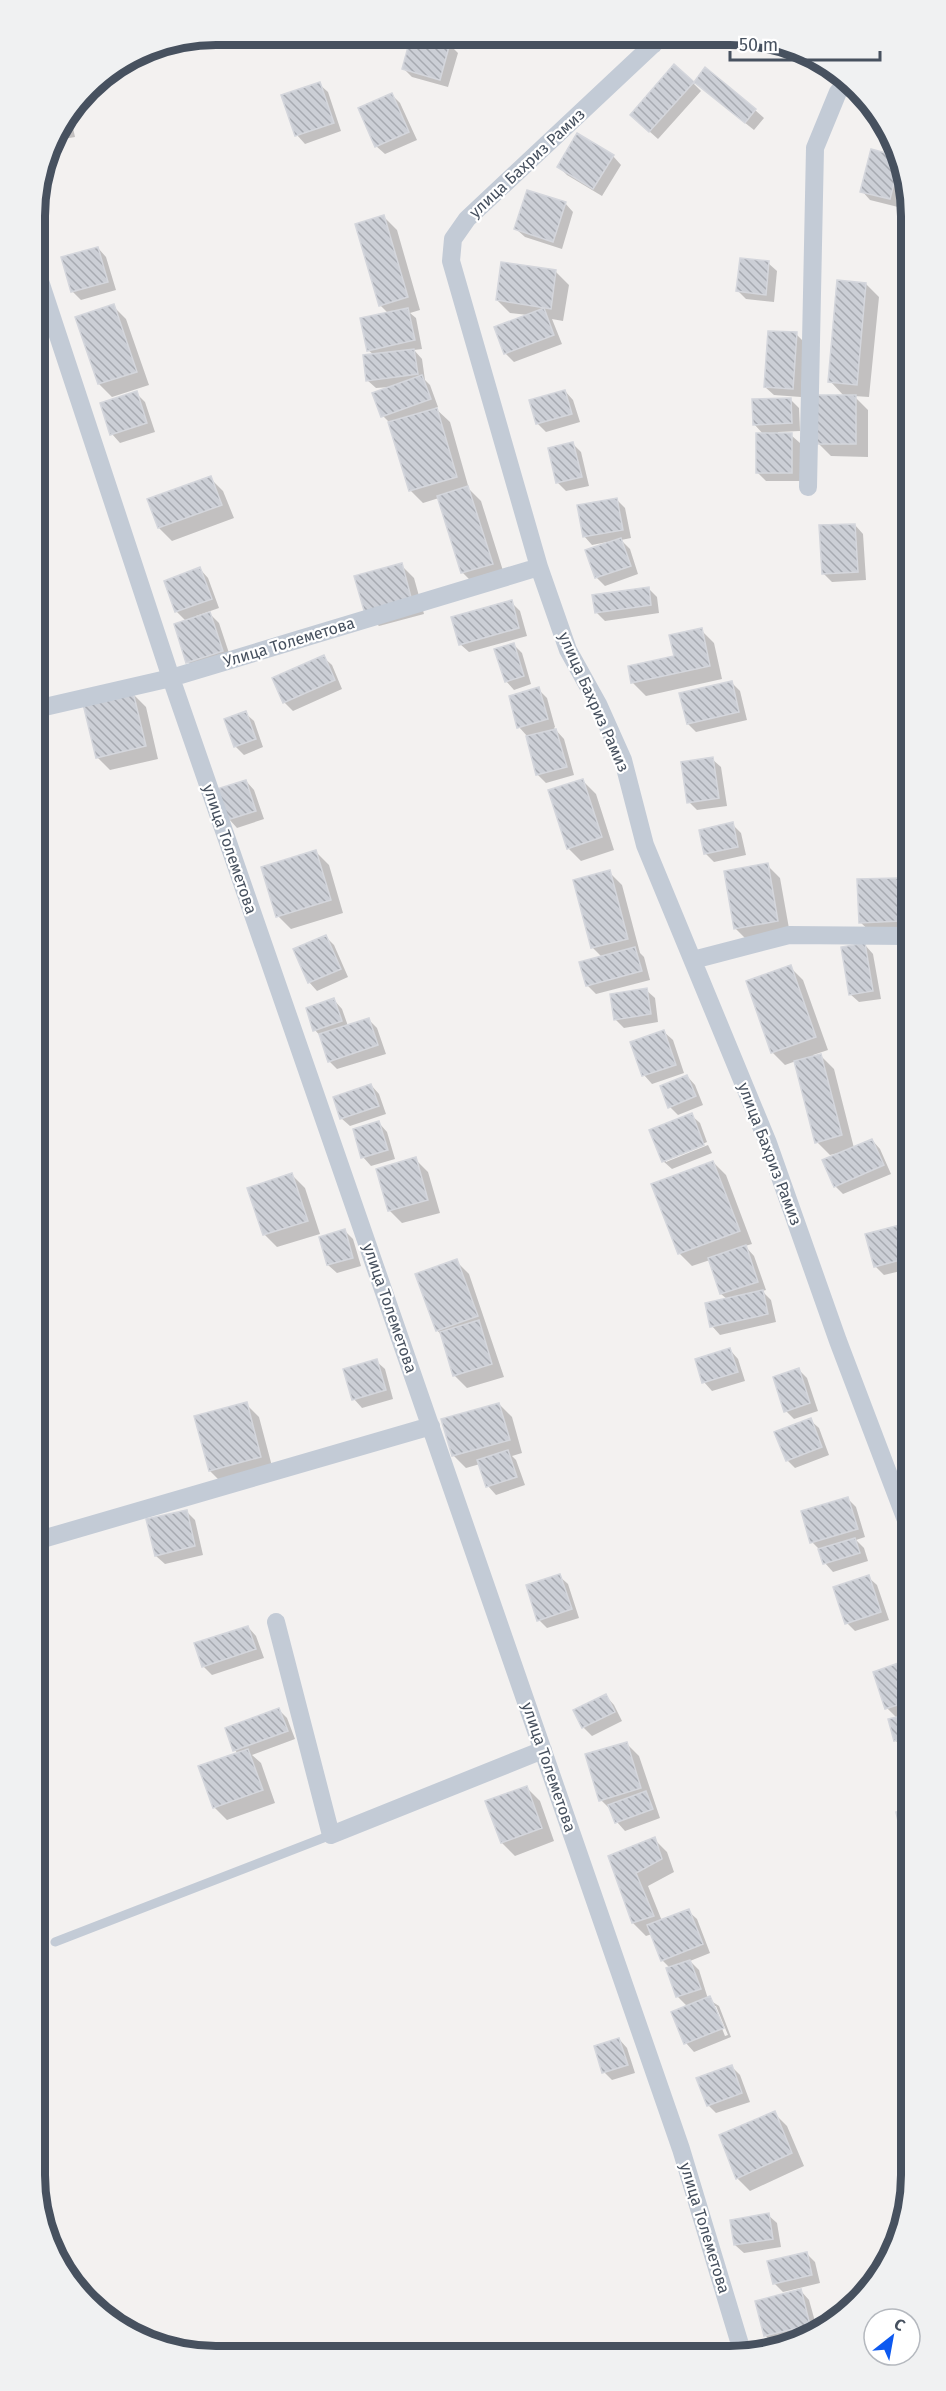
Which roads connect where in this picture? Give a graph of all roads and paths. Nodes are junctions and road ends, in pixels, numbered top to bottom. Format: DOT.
graph roads {
  1 [pos="653,45"];
  2 [pos="842,88"];
  3 [pos="45,296"];
  4 [pos="808,487"];
  5 [pos="539,567"];
  6 [pos="171,678"];
  7 [pos="45,707"];
  8 [pos="901,936"];
  9 [pos="693,960"];
  10 [pos="431,1426"];
  11 [pos="901,1507"];
  12 [pos="45,1538"];
  13 [pos="276,1622"];
  14 [pos="543,1750"];
  15 [pos="331,1835"];
  16 [pos="55,1942"];
  17 [pos="741,2346"];
  1 -- 5 [label="street, улица Бахриз Рамиз"];
  2 -- 4 [label="street"];
  3 -- 6 [label="street, улица Толеметова"];
  5 -- 6 [label="street, Улица Толеметова"];
  5 -- 9 [label="street, улица Бахриз Рамиз"];
  6 -- 7 [label="street, Улица Толеметова"];
  6 -- 10 [label="street, улица Толеметова"];
  8 -- 9 [label="street"];
  9 -- 11 [label="street, улица Бахриз Рамиз"];
  10 -- 12 [label="street"];
  10 -- 14 [label="street, улица Толеметова"];
  13 -- 15 [label="street"];
  14 -- 15 [label="street"];
  14 -- 17 [label="street, улица Толеметова"];
  15 -- 16 [label="lane"];
}
